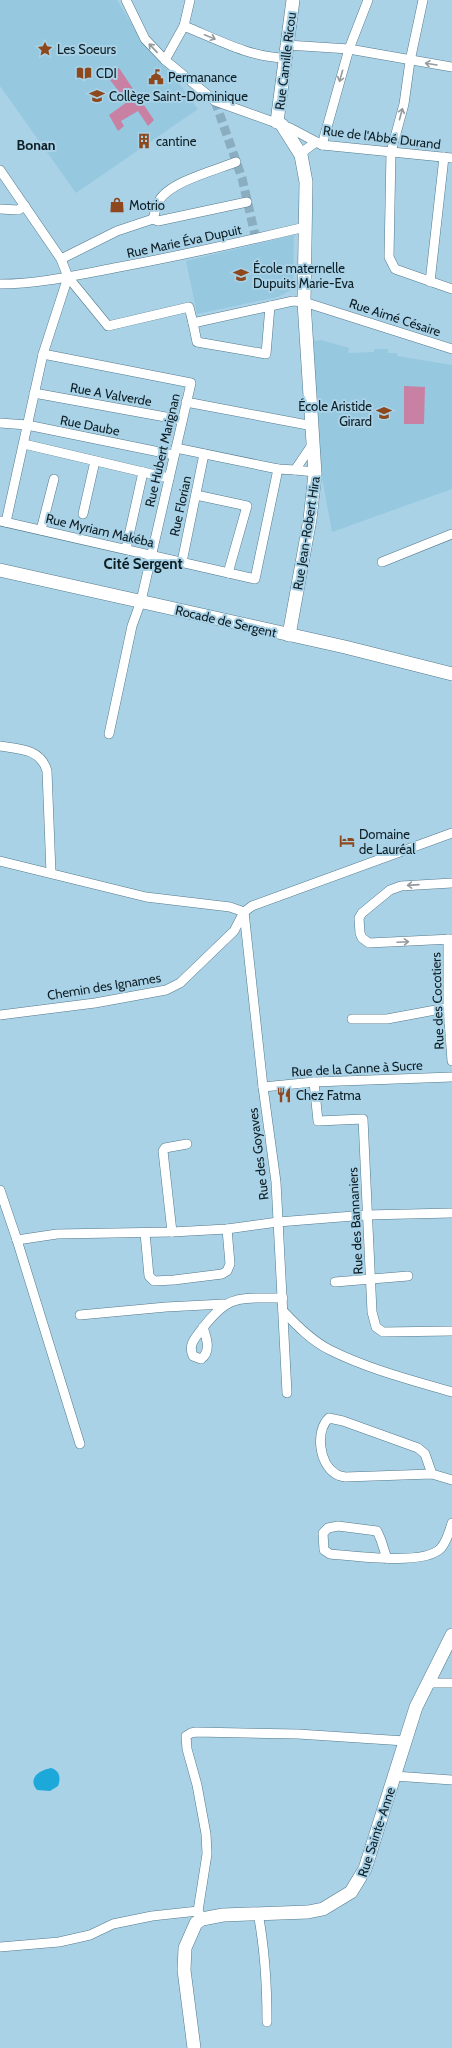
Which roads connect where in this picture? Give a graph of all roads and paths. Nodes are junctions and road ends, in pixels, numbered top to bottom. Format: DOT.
graph roads {
  1 [pos="126,0"];
  2 [pos="190,0"];
  3 [pos="293,0"];
  4 [pos="368,0"];
  5 [pos="423,0"];
  6 [pos="184,26"];
  7 [pos="349,49"];
  8 [pos="287,51"];
  9 [pos="164,60"];
  10 [pos="410,61"];
  11 [pos="452,67"];
  12 [pos="279,124"];
  13 [pos="319,143"];
  14 [pos="391,152"];
  15 [pos="301,155"];
  16 [pos="448,158"];
  17 [pos="236,162"];
  18 [pos="0,170"];
  19 [pos="247,202"];
  20 [pos="25,206"];
  21 [pos="0,209"];
  22 [pos="153,219"];
  23 [pos="305,227"];
  24 [pos="61,259"];
  25 [pos="68,277"];
  26 [pos="430,282"];
  27 [pos="0,284"];
  28 [pos="452,289"];
  29 [pos="304,302"];
  30 [pos="270,306"];
  31 [pos="193,323"];
  32 [pos="452,349"];
  33 [pos="43,354"];
  34 [pos="34,393"];
  35 [pos="186,402"];
  36 [pos="182,420"];
  37 [pos="0,423"];
  38 [pos="27,425"];
  39 [pos="313,426"];
  40 [pos="314,442"];
  41 [pos="24,444"];
  42 [pos="175,451"];
  43 [pos="204,454"];
  44 [pos="95,461"];
  45 [pos="278,469"];
  46 [pos="295,470"];
  47 [pos="143,472"];
  48 [pos="315,472"];
  49 [pos="169,478"];
  50 [pos="54,479"];
  51 [pos="196,495"];
  52 [pos="83,514"];
  53 [pos="3,521"];
  54 [pos="41,530"];
  55 [pos="452,534"];
  56 [pos="126,549"];
  57 [pos="151,555"];
  58 [pos="182,562"];
  59 [pos="382,562"];
  60 [pos="0,570"];
  61 [pos="228,573"];
  62 [pos="141,601"];
  63 [pos="289,635"];
  64 [pos="452,674"];
  65 [pos="109,734"];
  66 [pos="0,746"];
  67 [pos="452,833"];
  68 [pos="0,861"];
  69 [pos="51,873"];
  70 [pos="452,883"];
  71 [pos="244,912"];
  72 [pos="450,939"];
  73 [pos="450,1008"];
  74 [pos="0,1014"];
  75 [pos="352,1019"];
  76 [pos="452,1061"];
  77 [pos="452,1077"];
  78 [pos="314,1082"];
  79 [pos="263,1087"];
  80 [pos="187,1144"];
  81 [pos="0,1190"];
  82 [pos="452,1213"];
  83 [pos="366,1215"];
  84 [pos="278,1222"];
  85 [pos="227,1229"];
  86 [pos="172,1232"];
  87 [pos="145,1233"];
  88 [pos="18,1240"];
  89 [pos="408,1276"];
  90 [pos="371,1279"];
  91 [pos="335,1282"];
  92 [pos="282,1298"];
  93 [pos="224,1304"];
  94 [pos="283,1311"];
  95 [pos="80,1315"];
  96 [pos="203,1326"];
  97 [pos="452,1331"];
  98 [pos="452,1392"];
  99 [pos="287,1393"];
  100 [pos="80,1444"];
  101 [pos="432,1474"];
  102 [pos="452,1480"];
  103 [pos="452,1523"];
  104 [pos="387,1559"];
  105 [pos="452,1635"];
  106 [pos="427,1683"];
  107 [pos="452,1683"];
  108 [pos="405,1741"];
  109 [pos="394,1776"];
  110 [pos="452,1780"];
  111 [pos="258,1913"];
  112 [pos="200,1915"];
  113 [pos="0,1947"];
  114 [pos="267,2022"];
  115 [pos="194,2048"];
  9 -- 1 [label="street, Rue de l'Abbé Durand, one-way"];
  2 -- 6 [label="street"];
  3 -- 8 [label="main road, Rue Camille Ricou"];
  4 -- 7 [label="street"];
  5 -- 10 [label="street"];
  6 -- 8 [label="street, one-way"];
  6 -- 9 [label="street"];
  7 -- 8 [label="street"];
  7 -- 10 [label="street"];
  7 -- 13 [label="street, one-way"];
  8 -- 12 [label="main road, Rue Camille Ricou"];
  9 -- 12 [label="street, Rue de l'Abbé Durand"];
  11 -- 10 [label="street, one-way"];
  14 -- 10 [label="street, one-way"];
  12 -- 13 [label="street, Rue de l'Abbé Durand"];
  12 -- 15 [label="main road, Rue Jean-Robert Hira"];
  13 -- 14 [label="street, Rue de l'Abbé Durand"];
  13 -- 15 [label="street"];
  14 -- 16 [label="street, Rue de l'Abbé Durand"];
  14 -- 26 [label="street"];
  15 -- 23 [label="main road, Rue Jean-Robert Hira"];
  16 -- 26 [label="street"];
  17 -- 22 [label="street"];
  18 -- 20 [label="street"];
  19 -- 22 [label="street"];
  20 -- 21 [label="street"];
  20 -- 24 [label="street"];
  22 -- 24 [label="street"];
  23 -- 25 [label="street, Rue Marie Éva Dupuit"];
  23 -- 29 [label="main road, Rue Jean-Robert Hira"];
  24 -- 25 [label="street"];
  25 -- 27 [label="street, Rue Marie Éva Dupuit"];
  25 -- 31 [label="street"];
  25 -- 33 [label="street"];
  26 -- 28 [label="street"];
  29 -- 30 [label="street, Rue Aimé Césaire"];
  29 -- 32 [label="street, Rue Aimé Césaire"];
  29 -- 39 [label="main road, Rue Jean-Robert Hira"];
  30 -- 31 [label="street, Rue Aimé Césaire"];
  30 -- 31 [label="street"];
  33 -- 34 [label="street"];
  33 -- 35 [label="street, Rue Hubert Marignan"];
  34 -- 36 [label="street, Rue A Valverde"];
  34 -- 38 [label="street"];
  35 -- 36 [label="street, Rue Hubert Marignan"];
  35 -- 39 [label="street"];
  36 -- 42 [label="street, Rue Hubert Marignan"];
  37 -- 38 [label="street, Rue Daube"];
  38 -- 41 [label="street"];
  38 -- 42 [label="street, Rue Daube"];
  39 -- 40 [label="main road, Rue Jean-Robert Hira"];
  40 -- 46 [label="street"];
  40 -- 48 [label="main road, Rue Jean-Robert Hira"];
  41 -- 44 [label="street"];
  41 -- 53 [label="street"];
  42 -- 43 [label="street, Rue Daube"];
  42 -- 49 [label="street, Rue Hubert Marignan"];
  43 -- 45 [label="street, Rue Daube"];
  43 -- 51 [label="street, Rue Florian"];
  44 -- 47 [label="street"];
  44 -- 52 [label="street"];
  45 -- 46 [label="street"];
  45 -- 61 [label="street, Rue Myriam Makéba"];
  46 -- 48 [label="street"];
  47 -- 49 [label="street"];
  47 -- 56 [label="street"];
  48 -- 63 [label="main road, Rue Jean-Robert Hira"];
  49 -- 57 [label="street, Rue Hubert Marignan"];
  50 -- 54 [label="street"];
  51 -- 58 [label="street, Rue Florian"];
  51 -- 61 [label="street"];
  53 -- 54 [label="street, Rue Myriam Makéba"];
  54 -- 56 [label="street, Rue Myriam Makéba"];
  55 -- 59 [label="street"];
  56 -- 57 [label="street, Rue Myriam Makéba"];
  57 -- 58 [label="street, Rue Myriam Makéba"];
  57 -- 62 [label="street, Rue Hubert Marignan"];
  58 -- 61 [label="street, Rue Myriam Makéba"];
  60 -- 62 [label="main road, Rocade de Sergent"];
  62 -- 63 [label="main road, Rocade de Sergent"];
  62 -- 65 [label="street, Rue Hubert Marignan"];
  63 -- 64 [label="main road, Rocade de Sergent"];
  66 -- 69 [label="street"];
  67 -- 71 [label="street"];
  68 -- 69 [label="street"];
  69 -- 71 [label="street"];
  70 -- 72 [label="street, one-way"];
  71 -- 74 [label="street, Chemin des Ignames"];
  71 -- 79 [label="street, Rue des Goyaves"];
  72 -- 73 [label="street, Rue des Cocotiers"];
  73 -- 75 [label="street"];
  73 -- 76 [label="street, Rue des Cocotiers"];
  77 -- 78 [label="street, Rue de la Canne à Sucre"];
  78 -- 79 [label="street, Rue de la Canne à Sucre"];
  78 -- 83 [label="street, Rue des Bannaniers"];
  79 -- 84 [label="street, Rue des Goyaves"];
  80 -- 86 [label="street"];
  81 -- 88 [label="street"];
  82 -- 83 [label="street"];
  83 -- 84 [label="street"];
  83 -- 90 [label="street, Rue des Bannaniers"];
  84 -- 85 [label="street"];
  84 -- 92 [label="street, Rue des Goyaves"];
  85 -- 86 [label="street"];
  85 -- 87 [label="street"];
  86 -- 87 [label="street"];
  87 -- 88 [label="street"];
  88 -- 100 [label="street"];
  89 -- 90 [label="street"];
  90 -- 91 [label="street"];
  90 -- 97 [label="street, Rue des Bannaniers"];
  92 -- 93 [label="street"];
  92 -- 94 [label="street, Rue des Goyaves"];
  93 -- 95 [label="street"];
  93 -- 96 [label="street"];
  94 -- 98 [label="street"];
  94 -- 99 [label="street, Rue des Goyaves"];
  101 -- 101 [label="street"];
  101 -- 102 [label="street"];
  103 -- 104 [label="street"];
  104 -- 104 [label="street"];
  105 -- 106 [label="main road, Rue Sainte-Anne"];
  106 -- 107 [label="street"];
  106 -- 108 [label="main road, Rue Sainte-Anne"];
  108 -- 109 [label="main road, Rue Sainte-Anne"];
  108 -- 112 [label="street"];
  109 -- 110 [label="street"];
  109 -- 111 [label="main road, Rue Sainte-Anne"];
  111 -- 112 [label="main road, Rue Sainte-Anne"];
  111 -- 114 [label="street"];
  112 -- 113 [label="street"];
  112 -- 115 [label="main road"];
}
